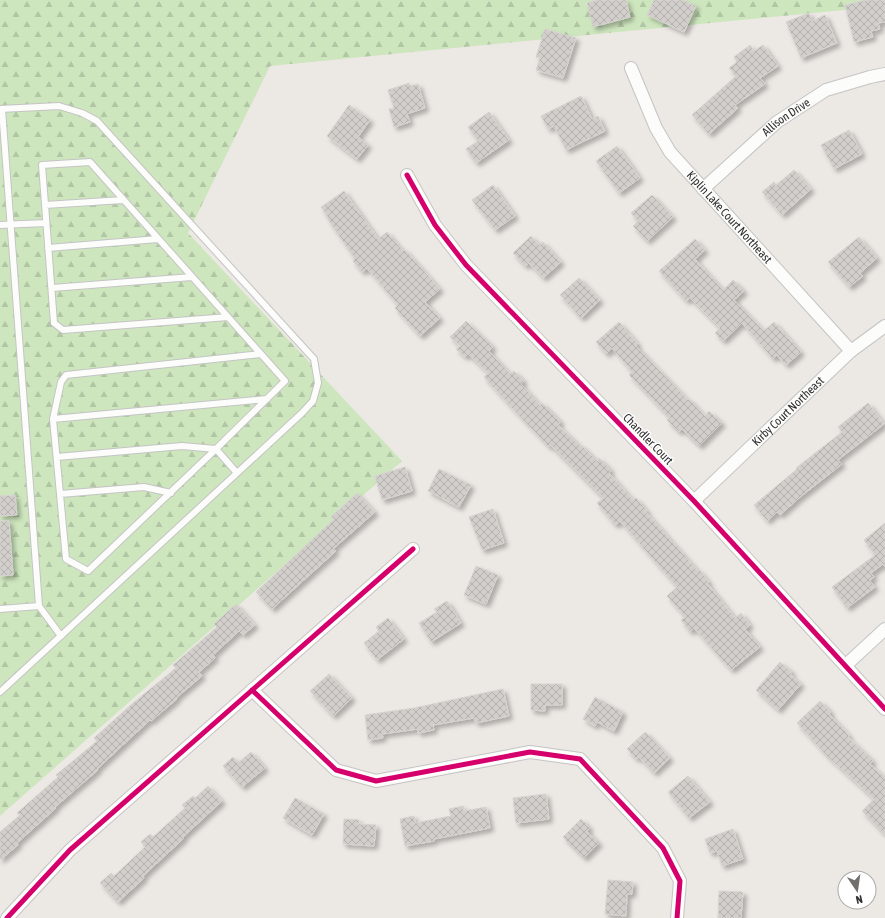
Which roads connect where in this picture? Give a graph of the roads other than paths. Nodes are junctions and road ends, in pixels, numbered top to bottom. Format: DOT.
graph roads {
  1 [pos="631,68"];
  2 [pos="885,74"];
  3 [pos="1,109"];
  4 [pos="407,175"];
  5 [pos="703,189"];
  6 [pos="123,200"];
  7 [pos="45,205"];
  8 [pos="46,223"];
  9 [pos="0,225"];
  10 [pos="10,225"];
  11 [pos="158,239"];
  12 [pos="48,248"];
  13 [pos="192,277"];
  14 [pos="52,288"];
  15 [pos="228,317"];
  16 [pos="885,326"];
  17 [pos="851,351"];
  18 [pos="261,354"];
  19 [pos="267,399"];
  20 [pos="53,419"];
  21 [pos="216,449"];
  22 [pos="57,457"];
  23 [pos="237,473"];
  24 [pos="171,493"];
  25 [pos="60,494"];
  26 [pos="694,501"];
  27 [pos="413,549"];
  28 [pos="39,606"];
  29 [pos="0,609"];
  30 [pos="885,629"];
  31 [pos="61,636"];
  32 [pos="846,665"];
  33 [pos="252,690"];
  34 [pos="0,692"];
  35 [pos="885,709"];
  36 [pos="7,918"];
  37 [pos="677,918"];
  1 -- 5 [label="street, Kiplin Lake Court Northeast"];
  2 -- 5 [label="street, Allison Drive"];
  3 -- 10 [label="lane"];
  3 -- 23 [label="lane"];
  4 -- 26 [label="street, Chandler Court"];
  5 -- 17 [label="street, Kiplin Lake Court Northeast"];
  6 -- 7 [label="lane"];
  6 -- 7 [label="lane"];
  6 -- 11 [label="lane"];
  7 -- 8 [label="lane"];
  8 -- 10 [label="lane"];
  8 -- 12 [label="lane"];
  9 -- 10 [label="lane"];
  10 -- 28 [label="lane"];
  11 -- 12 [label="lane"];
  11 -- 13 [label="lane"];
  12 -- 14 [label="lane"];
  13 -- 14 [label="lane"];
  13 -- 15 [label="lane"];
  14 -- 15 [label="lane"];
  15 -- 18 [label="lane"];
  16 -- 17 [label="street, Kirby Court Northeast"];
  17 -- 26 [label="street, Kirby Court Northeast"];
  18 -- 19 [label="lane"];
  18 -- 20 [label="lane"];
  19 -- 20 [label="lane"];
  19 -- 21 [label="lane"];
  20 -- 22 [label="lane"];
  21 -- 22 [label="lane"];
  21 -- 23 [label="lane"];
  21 -- 24 [label="lane"];
  22 -- 25 [label="lane"];
  23 -- 31 [label="lane"];
  24 -- 25 [label="lane"];
  24 -- 25 [label="lane"];
  26 -- 32 [label="street, Chandler Court"];
  27 -- 33 [label="street"];
  28 -- 29 [label="lane"];
  28 -- 31 [label="lane"];
  30 -- 32 [label="street"];
  31 -- 34 [label="lane"];
  32 -- 35 [label="street, Chandler Court"];
  33 -- 36 [label="street"];
  33 -- 37 [label="street"];
}
